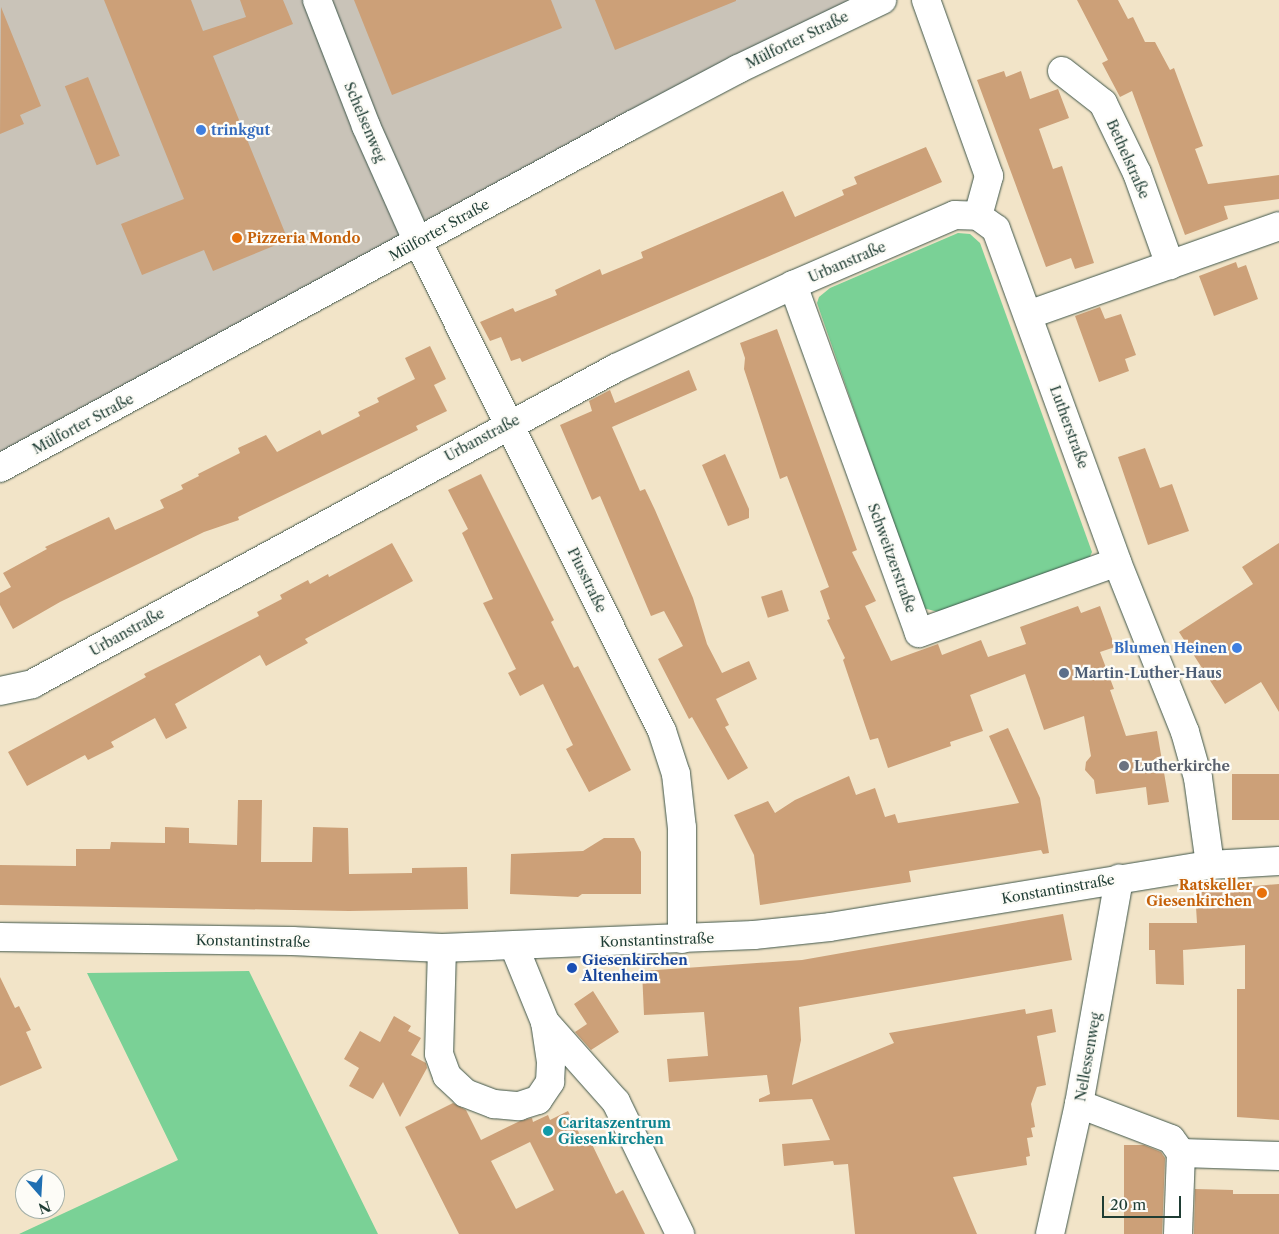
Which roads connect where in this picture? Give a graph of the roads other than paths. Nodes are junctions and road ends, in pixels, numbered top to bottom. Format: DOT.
graph roads {
  1 [pos="317,0"];
  2 [pos="882,0"];
  3 [pos="926,0"];
  4 [pos="1062,71"];
  5 [pos="978,216"];
  6 [pos="1279,226"];
  7 [pos="418,242"];
  8 [pos="1170,265"];
  9 [pos="793,285"];
  10 [pos="1028,315"];
  11 [pos="509,423"];
  12 [pos="0,468"];
  13 [pos="1117,562"];
  14 [pos="0,691"];
  15 [pos="1279,861"];
  16 [pos="1210,865"];
  17 [pos="1119,878"];
  18 [pos="0,937"];
  19 [pos="682,939"];
  20 [pos="514,946"];
  21 [pos="442,948"];
  22 [pos="545,1022"];
  23 [pos="1080,1104"];
  24 [pos="1181,1153"];
  25 [pos="1279,1156"];
  26 [pos="680,1234"];
  27 [pos="1050,1234"];
  28 [pos="1178,1234"];
  1 -- 7 [label="street, Schelsenweg"];
  2 -- 7 [label="street, Mülforter Straße"];
  3 -- 5 [label="street"];
  4 -- 8 [label="street, Bethelstraße"];
  5 -- 9 [label="street, Urbanstraße"];
  5 -- 10 [label="street, Lutherstraße"];
  6 -- 8 [label="street"];
  7 -- 11 [label="street, Piusstraße"];
  7 -- 12 [label="street, Mülforter Straße"];
  8 -- 10 [label="street"];
  9 -- 11 [label="street, Urbanstraße"];
  9 -- 13 [label="street, Schweitzerstraße"];
  10 -- 13 [label="street, Lutherstraße"];
  11 -- 14 [label="street, Urbanstraße"];
  11 -- 19 [label="street, Piusstraße"];
  13 -- 16 [label="street, Lutherstraße"];
  15 -- 16 [label="street, Konstantinstraße"];
  16 -- 17 [label="street, Konstantinstraße"];
  17 -- 19 [label="street, Konstantinstraße"];
  17 -- 23 [label="street, Nellessenweg"];
  18 -- 21 [label="street, Konstantinstraße"];
  19 -- 20 [label="street, Konstantinstraße"];
  20 -- 21 [label="street, Konstantinstraße"];
  20 -- 22 [label="street"];
  21 -- 22 [label="street"];
  22 -- 26 [label="street"];
  23 -- 24 [label="street"];
  23 -- 27 [label="street, Nellessenweg"];
  24 -- 25 [label="street"];
  24 -- 28 [label="street"];
}
